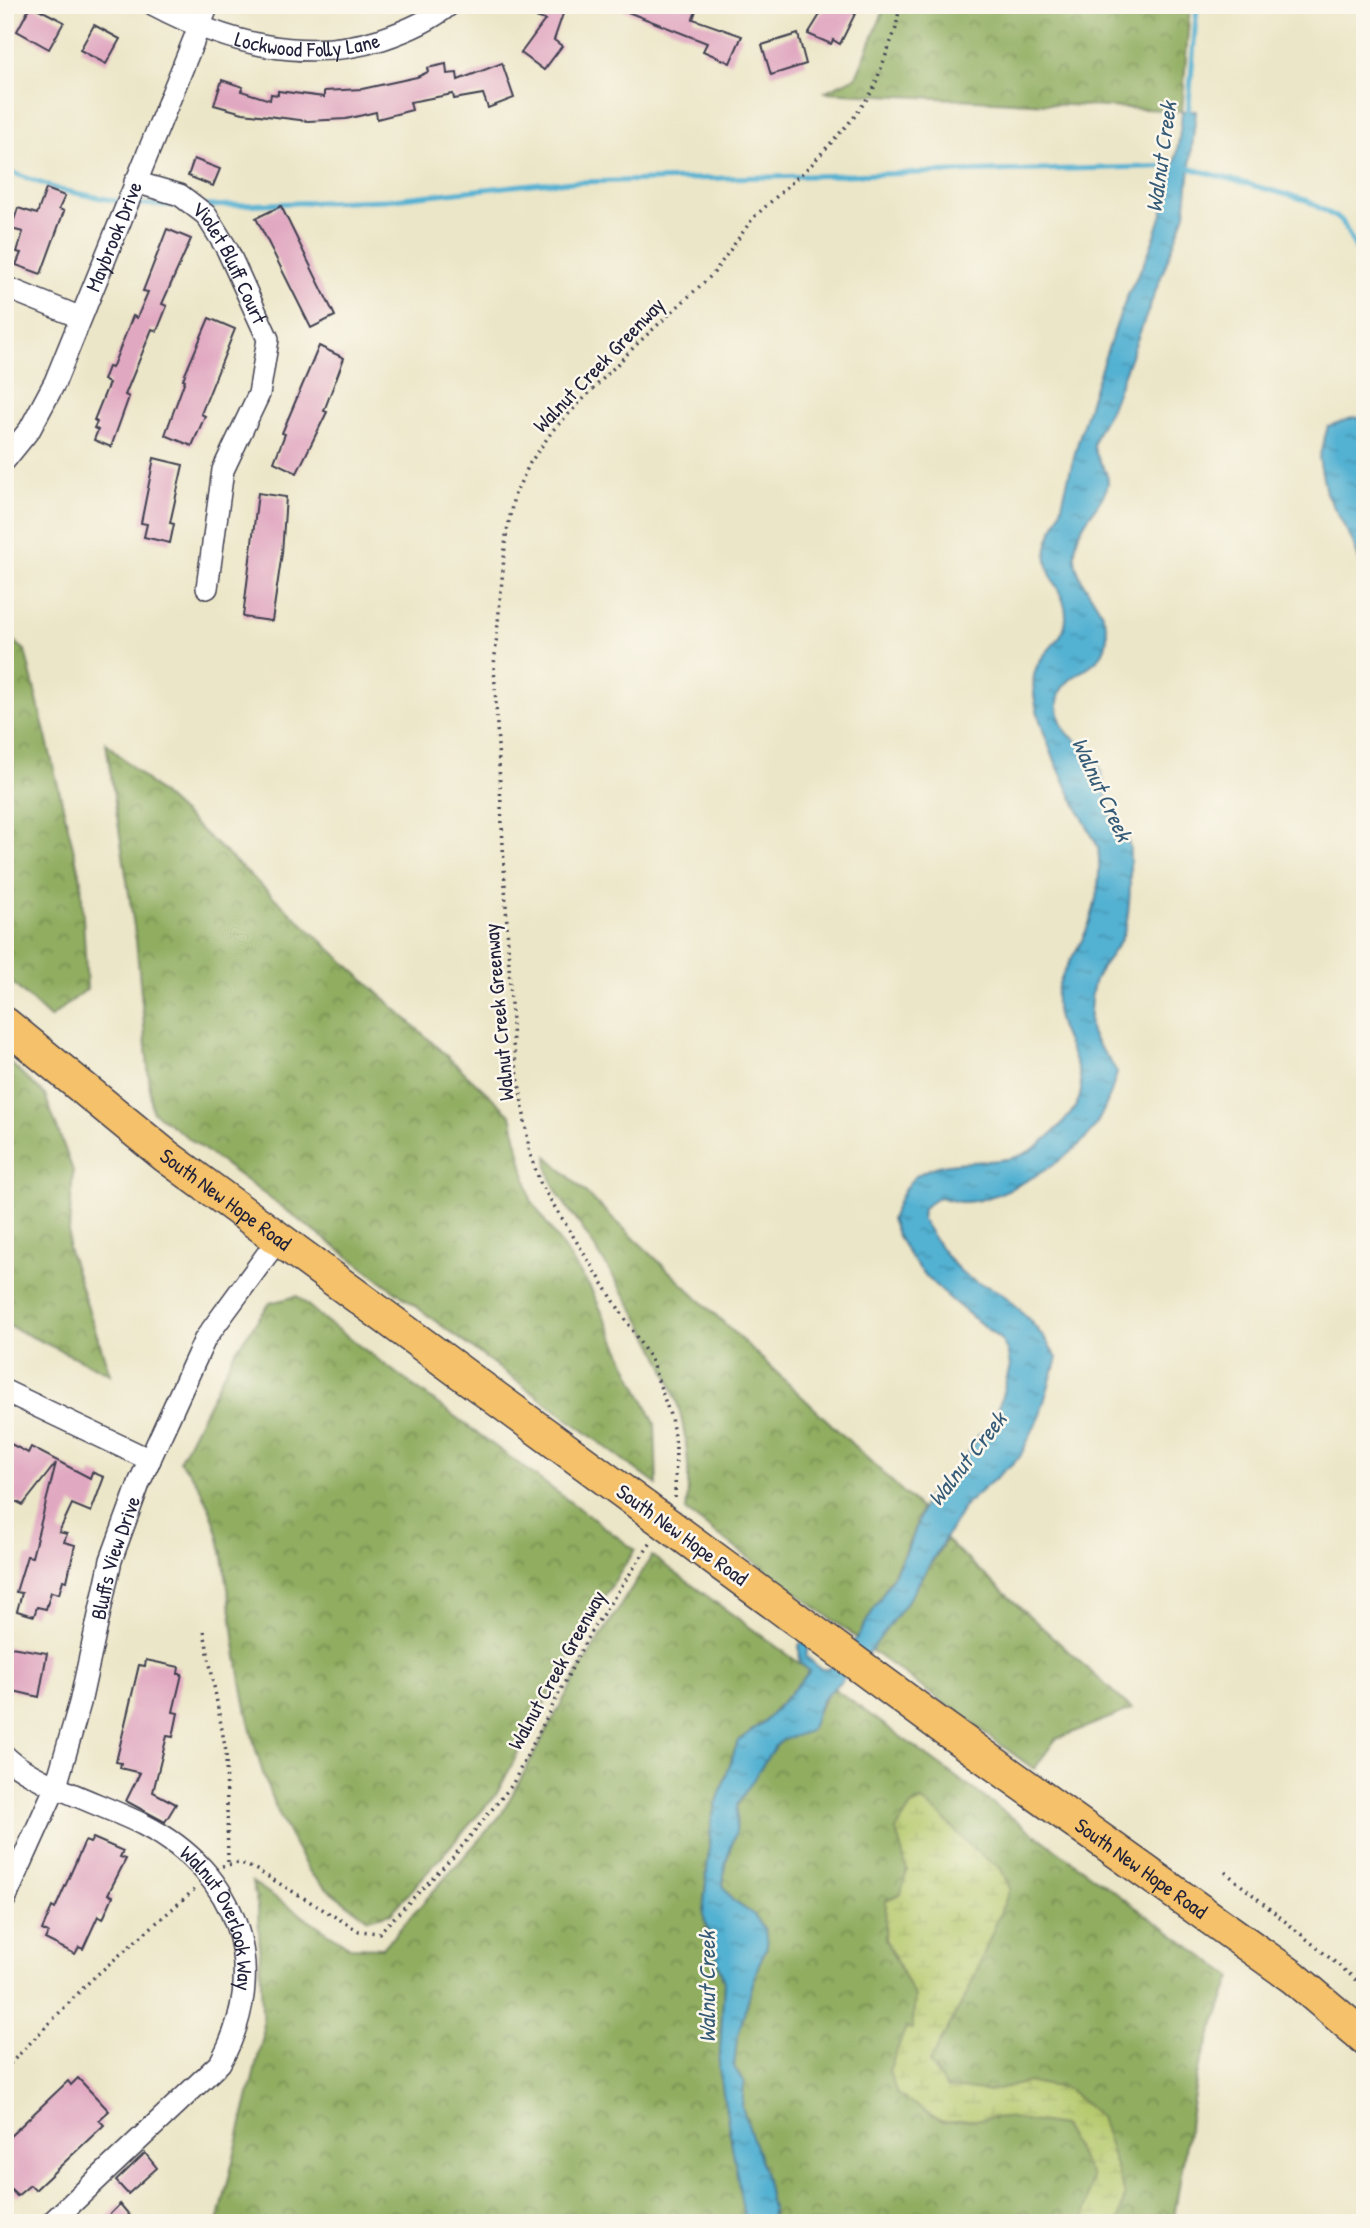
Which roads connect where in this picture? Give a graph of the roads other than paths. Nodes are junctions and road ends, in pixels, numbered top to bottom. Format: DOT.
graph roads {
  1 [pos="154,5"];
  2 [pos="208,5"];
  3 [pos="449,5"];
  4 [pos="199,27"];
  5 [pos="135,181"];
  6 [pos="5,288"];
  7 [pos="79,317"];
  8 [pos="5,460"];
  9 [pos="207,588"];
  10 [pos="5,1024"];
  11 [pos="279,1238"];
  12 [pos="5,1391"];
  13 [pos="150,1460"];
  14 [pos="5,1756"];
  15 [pos="56,1786"];
  16 [pos="5,1899"];
  17 [pos="1365,2038"];
  18 [pos="51,2223"];
  1 -- 4 [label="street, Lockwood Folly Lane"];
  2 -- 4 [label="street, Maybrook Drive"];
  3 -- 4 [label="street, Lockwood Folly Lane"];
  4 -- 5 [label="street, Maybrook Drive"];
  5 -- 7 [label="street, Maybrook Drive"];
  5 -- 9 [label="street, Violet Bluff Court"];
  6 -- 7 [label="street"];
  7 -- 8 [label="street, Maybrook Drive"];
  10 -- 11 [label="main road, South New Hope Road"];
  11 -- 13 [label="street, Bluffs View Drive"];
  11 -- 17 [label="main road, South New Hope Road, bridge"];
  12 -- 13 [label="street"];
  13 -- 15 [label="street, Bluffs View Drive"];
  14 -- 15 [label="street, Walnut Overlook Way"];
  15 -- 16 [label="street, Bluffs View Drive"];
  15 -- 18 [label="street, Walnut Overlook Way"];
}
